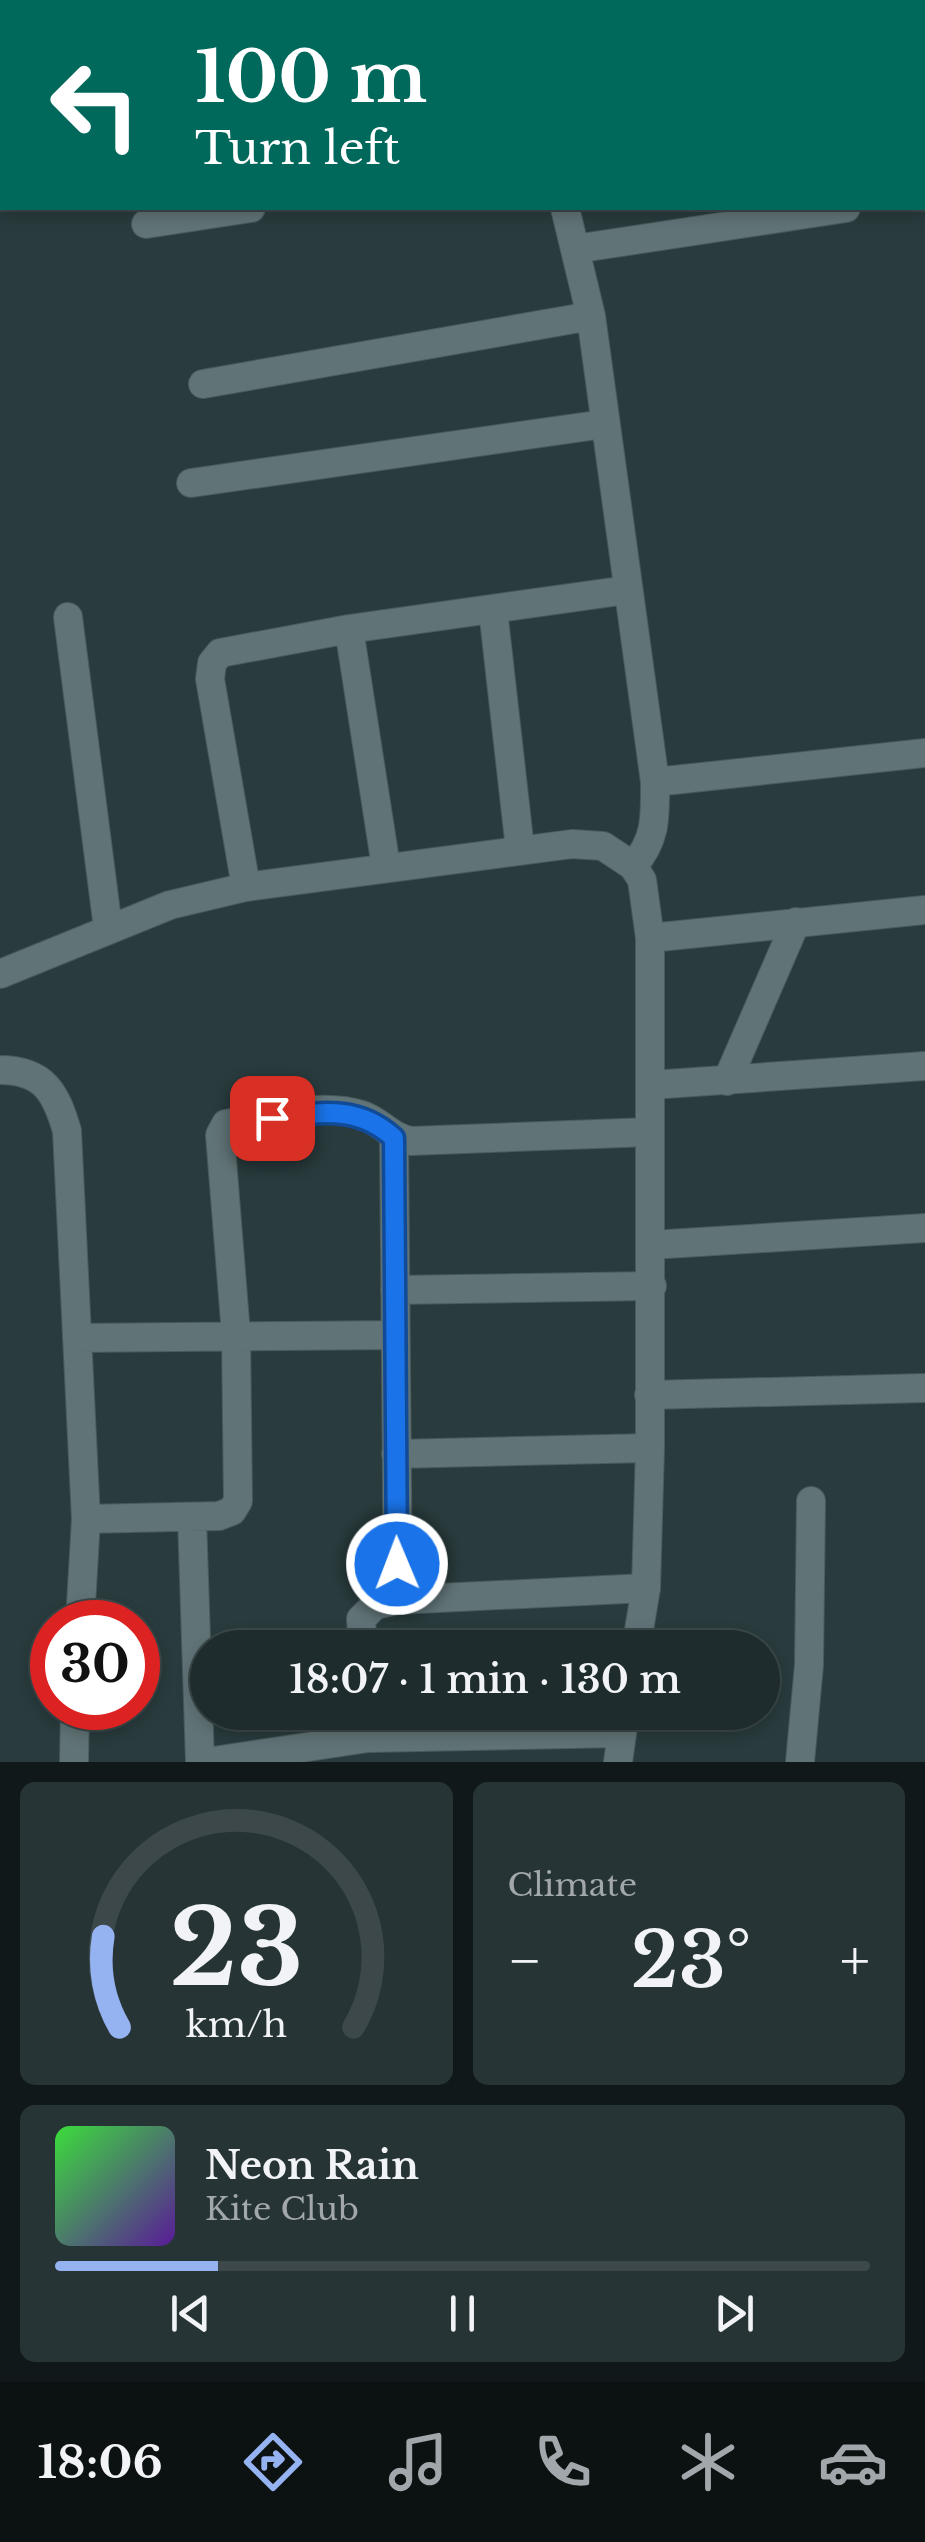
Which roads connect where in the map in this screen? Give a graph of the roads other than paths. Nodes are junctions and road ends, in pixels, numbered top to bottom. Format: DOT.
graph roads {
  1 [pos="237,210"];
  2 [pos="565,210"];
  3 [pos="833,210"];
  4 [pos="146,224"];
  5 [pos="575,249"];
  6 [pos="592,316"];
  7 [pos="203,384"];
  8 [pos="604,424"];
  9 [pos="191,483"];
  10 [pos="628,590"];
  11 [pos="493,610"];
  12 [pos="68,616"];
  13 [pos="349,629"];
  14 [pos="925,754"];
  15 [pos="655,782"];
  16 [pos="520,849"];
  17 [pos="633,866"];
  18 [pos="386,867"];
  19 [pos="246,886"];
  20 [pos="925,910"];
  21 [pos="796,922"];
  22 [pos="108,928"];
  23 [pos="650,938"];
  24 [pos="0,974"];
  25 [pos="925,1066"];
  26 [pos="0,1070"];
  27 [pos="727,1081"];
  28 [pos="651,1085"];
  29 [pos="650,1132"];
  30 [pos="394,1138"];
  31 [pos="925,1228"];
  32 [pos="651,1246"];
  33 [pos="652,1286"];
  34 [pos="395,1290"];
  35 [pos="236,1334"];
  36 [pos="395,1335"];
  37 [pos="77,1338"];
  38 [pos="925,1388"];
  39 [pos="649,1395"];
  40 [pos="650,1448"];
  41 [pos="396,1454"];
  42 [pos="812,1502"];
  43 [pos="192,1517"];
  44 [pos="86,1519"];
  45 [pos="646,1588"];
  46 [pos="81,1600"];
  47 [pos="398,1600"];
  48 [pos="362,1630"];
  49 [pos="639,1630"];
  50 [pos="75,1730"];
  51 [pos="346,1730"];
  52 [pos="623,1730"];
  53 [pos="74,1762"];
  54 [pos="200,1762"];
  55 [pos="208,1762"];
  56 [pos="618,1762"];
  57 [pos="800,1762"];
  1 -- 4 [label="street"];
  2 -- 5 [label="street"];
  3 -- 5 [label="street"];
  5 -- 6 [label="street"];
  6 -- 7 [label="street"];
  6 -- 8 [label="street"];
  8 -- 9 [label="street"];
  8 -- 10 [label="street"];
  10 -- 11 [label="street"];
  10 -- 15 [label="street"];
  11 -- 13 [label="street"];
  11 -- 16 [label="street"];
  12 -- 22 [label="street"];
  13 -- 18 [label="street"];
  13 -- 19 [label="street"];
  14 -- 15 [label="street"];
  15 -- 17 [label="street"];
  16 -- 17 [label="street"];
  16 -- 18 [label="street"];
  17 -- 23 [label="street"];
  18 -- 19 [label="street"];
  19 -- 22 [label="street"];
  20 -- 21 [label="street"];
  21 -- 23 [label="street"];
  21 -- 27 [label="street"];
  22 -- 24 [label="street"];
  23 -- 28 [label="street"];
  25 -- 27 [label="street"];
  26 -- 37 [label="street"];
  27 -- 28 [label="street"];
  28 -- 29 [label="street"];
  29 -- 30 [label="street"];
  29 -- 32 [label="street"];
  30 -- 34 [label="street"];
  30 -- 35 [label="street"];
  31 -- 32 [label="street"];
  32 -- 33 [label="street"];
  33 -- 34 [label="street"];
  33 -- 39 [label="street"];
  34 -- 36 [label="street"];
  35 -- 36 [label="street"];
  35 -- 37 [label="street"];
  35 -- 43 [label="street"];
  36 -- 41 [label="street"];
  37 -- 44 [label="street"];
  38 -- 39 [label="street"];
  39 -- 40 [label="street"];
  40 -- 41 [label="street"];
  40 -- 45 [label="street"];
  41 -- 47 [label="street"];
  42 -- 57 [label="street"];
  43 -- 44 [label="street"];
  43 -- 54 [label="street"];
  44 -- 46 [label="street"];
  45 -- 47 [label="street"];
  45 -- 49 [label="street"];
  47 -- 48 [label="street"];
  50 -- 53 [label="street"];
  51 -- 55 [label="street"];
  52 -- 56 [label="street"];
}
